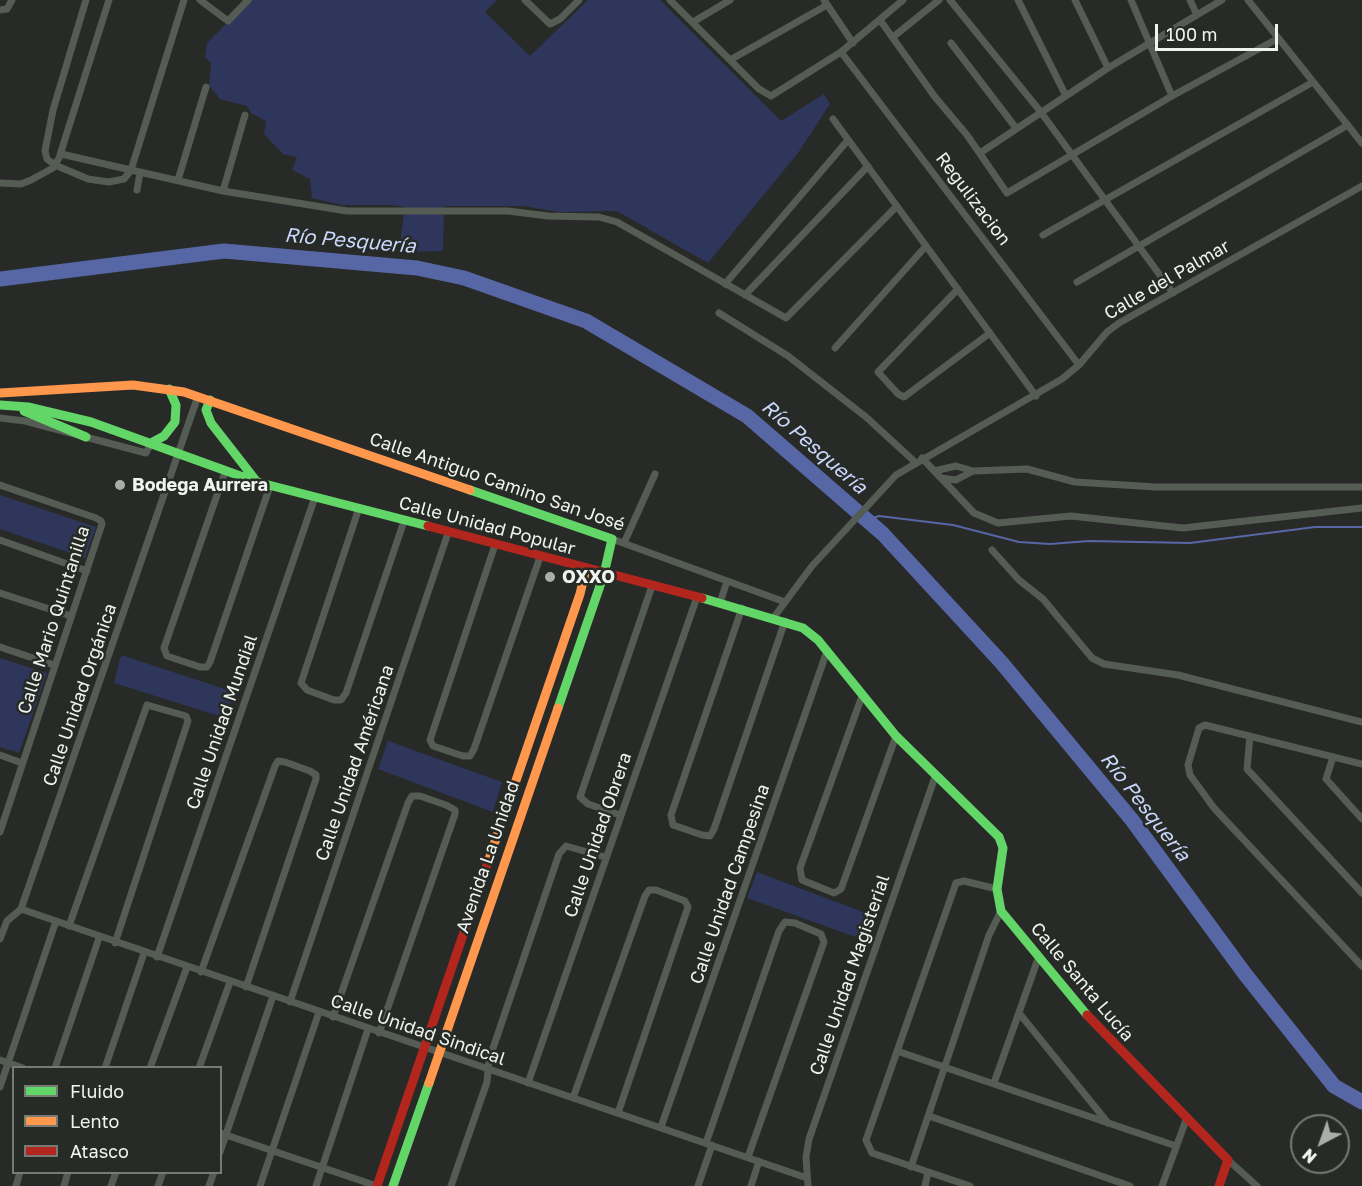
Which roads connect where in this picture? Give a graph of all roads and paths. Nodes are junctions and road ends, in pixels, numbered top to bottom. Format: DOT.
graph roads {
  1 [pos="12,0"];
  2 [pos="86,0"];
  3 [pos="110,0"];
  4 [pos="184,0"];
  5 [pos="200,0"];
  6 [pos="248,0"];
  7 [pos="525,0"];
  8 [pos="579,0"];
  9 [pos="670,0"];
  10 [pos="730,0"];
  11 [pos="903,0"];
  12 [pos="939,0"];
  13 [pos="950,0"];
  14 [pos="1018,0"];
  15 [pos="1075,0"];
  16 [pos="1131,0"];
  17 [pos="1190,0"];
  18 [pos="1222,0"];
  19 [pos="1248,0"];
  20 [pos="825,2"];
  21 [pos="0,10"];
  22 [pos="1197,15"];
  23 [pos="880,20"];
  24 [pos="693,22"];
  25 [pos="893,38"];
  26 [pos="1277,39"];
  27 [pos="853,43"];
  28 [pos="951,43"];
  29 [pos="1150,44"];
  30 [pos="841,52"];
  31 [pos="730,60"];
  32 [pos="1108,68"];
  33 [pos="1313,82"];
  34 [pos="206,87"];
  35 [pos="1065,94"];
  36 [pos="1172,96"];
  37 [pos="1040,111"];
  38 [pos="245,115"];
  39 [pos="833,119"];
  40 [pos="1348,125"];
  41 [pos="1016,128"];
  42 [pos="848,140"];
  43 [pos="1362,143"];
  44 [pos="980,153"];
  45 [pos="61,154"];
  46 [pos="1071,156"];
  47 [pos="55,165"];
  48 [pos="868,166"];
  49 [pos="131,170"];
  50 [pos="140,173"];
  51 [pos="178,180"];
  52 [pos="0,183"];
  53 [pos="1362,186"];
  54 [pos="137,190"];
  55 [pos="223,191"];
  56 [pos="1103,200"];
  57 [pos="897,206"];
  58 [pos="1043,235"];
  59 [pos="926,246"];
  60 [pos="1140,247"];
  61 [pos="1077,282"];
  62 [pos="725,284"];
  63 [pos="958,290"];
  64 [pos="1173,293"];
  65 [pos="745,295"];
  66 [pos="719,313"];
  67 [pos="990,333"];
  68 [pos="835,348"];
  69 [pos="1079,365"];
  70 [pos="169,389"];
  71 [pos="0,393"];
  72 [pos="198,396"];
  73 [pos="1036,396"];
  74 [pos="210,400"];
  75 [pos="1,405"];
  76 [pos="0,418"];
  77 [pos="86,437"];
  78 [pos="151,443"];
  79 [pos="179,455"];
  80 [pos="919,460"];
  81 [pos="934,471"];
  82 [pos="973,471"];
  83 [pos="225,472"];
  84 [pos="655,474"];
  85 [pos="941,478"];
  86 [pos="257,482"];
  87 [pos="0,485"];
  88 [pos="270,486"];
  89 [pos="1362,487"];
  90 [pos="315,497"];
  91 [pos="359,508"];
  92 [pos="1362,508"];
  93 [pos="404,521"];
  94 [pos="448,533"];
  95 [pos="0,540"];
  96 [pos="612,540"];
  97 [pos="624,543"];
  98 [pos="495,545"];
  99 [pos="992,550"];
  100 [pos="540,557"];
  101 [pos="586,569"];
  102 [pos="87,571"];
  103 [pos="604,574"];
  104 [pos="727,581"];
  105 [pos="652,586"];
  106 [pos="0,593"];
  107 [pos="697,597"];
  108 [pos="785,602"];
  109 [pos="720,603"];
  110 [pos="742,608"];
  111 [pos="71,616"];
  112 [pos="774,618"];
  113 [pos="785,621"];
  114 [pos="0,647"];
  115 [pos="827,651"];
  116 [pos="54,665"];
  117 [pos="862,696"];
  118 [pos="1362,722"];
  119 [pos="896,736"];
  120 [pos="1251,736"];
  121 [pos="0,755"];
  122 [pos="1333,757"];
  123 [pos="22,763"];
  124 [pos="1362,764"];
  125 [pos="935,777"];
  126 [pos="3,812"];
  127 [pos="620,815"];
  128 [pos="1362,819"];
  129 [pos="0,832"];
  130 [pos="605,857"];
  131 [pos="997,889"];
  132 [pos="1362,893"];
  133 [pos="21,909"];
  134 [pos="1001,911"];
  135 [pos="56,921"];
  136 [pos="69,926"];
  137 [pos="99,938"];
  138 [pos="0,939"];
  139 [pos="115,943"];
  140 [pos="144,953"];
  141 [pos="1039,956"];
  142 [pos="157,957"];
  143 [pos="1362,966"];
  144 [pos="187,967"];
  145 [pos="201,972"];
  146 [pos="230,982"];
  147 [pos="246,987"];
  148 [pos="273,996"];
  149 [pos="290,1002"];
  150 [pos="319,1012"];
  151 [pos="1019,1013"];
  152 [pos="333,1017"];
  153 [pos="368,1029"];
  154 [pos="379,1032"];
  155 [pos="424,1048"];
  156 [pos="897,1051"];
  157 [pos="438,1052"];
  158 [pos="0,1060"];
  159 [pos="8,1062"];
  160 [pos="18,1066"];
  161 [pos="57,1066"];
  162 [pos="106,1066"];
  163 [pos="151,1066"];
  164 [pos="200,1066"];
  165 [pos="946,1067"];
  166 [pos="488,1070"];
  167 [pos="528,1083"];
  168 [pos="994,1083"];
  169 [pos="0,1087"];
  170 [pos="573,1098"];
  171 [pos="618,1113"];
  172 [pos="928,1116"];
  173 [pos="1186,1120"];
  174 [pos="1108,1122"];
  175 [pos="661,1127"];
  176 [pos="223,1134"];
  177 [pos="709,1144"];
  178 [pos="1176,1146"];
  179 [pos="272,1151"];
  180 [pos="748,1157"];
  181 [pos="1228,1160"];
  182 [pos="759,1161"];
  183 [pos="911,1167"];
  184 [pos="322,1168"];
  185 [pos="928,1172"];
  186 [pos="807,1182"];
  187 [pos="260,1186"];
  188 [pos="316,1186"];
  189 [pos="377,1186"];
  190 [pos="393,1186"];
  191 [pos="451,1186"];
  192 [pos="698,1186"];
  193 [pos="751,1186"];
  194 [pos="925,1186"];
  195 [pos="970,1186"];
  196 [pos="1130,1186"];
  197 [pos="1162,1186"];
  198 [pos="1219,1186"];
  199 [pos="1257,1186"];
  1 -- 21 [label="street"];
  2 -- 47 [label="street"];
  3 -- 45 [label="street"];
  4 -- 49 [label="street"];
  5 -- 6 [label="street"];
  7 -- 8 [label="street"];
  9 -- 24 [label="street"];
  10 -- 24 [label="street"];
  11 -- 23 [label="street"];
  12 -- 25 [label="street"];
  13 -- 37 [label="street"];
  14 -- 35 [label="street"];
  15 -- 32 [label="street"];
  16 -- 29 [label="street"];
  17 -- 22 [label="street"];
  18 -- 22 [label="street"];
  19 -- 26 [label="street"];
  20 -- 27 [label="street"];
  20 -- 31 [label="street"];
  22 -- 29 [label="street"];
  23 -- 25 [label="street"];
  23 -- 27 [label="street"];
  24 -- 31 [label="street"];
  25 -- 44 [label="street"];
  26 -- 33 [label="street"];
  26 -- 36 [label="street"];
  27 -- 30 [label="street"];
  28 -- 41 [label="street"];
  29 -- 32 [label="street"];
  29 -- 36 [label="street"];
  30 -- 31 [label="street"];
  30 -- 69 [label="street, Regulizacion"];
  32 -- 35 [label="street"];
  33 -- 40 [label="street"];
  33 -- 56 [label="street"];
  34 -- 51 [label="street"];
  35 -- 37 [label="street"];
  36 -- 46 [label="street"];
  37 -- 41 [label="street"];
  37 -- 46 [label="street"];
  38 -- 55 [label="street"];
  39 -- 42 [label="street"];
  40 -- 43 [label="street"];
  40 -- 60 [label="street"];
  41 -- 44 [label="street"];
  42 -- 48 [label="street"];
  42 -- 62 [label="street"];
  44 -- 46 [label="street"];
  45 -- 47 [label="street"];
  45 -- 49 [label="street"];
  46 -- 56 [label="street"];
  47 -- 49 [label="street"];
  47 -- 52 [label="street"];
  48 -- 57 [label="street"];
  48 -- 65 [label="street"];
  49 -- 50 [label="street"];
  50 -- 51 [label="street"];
  50 -- 54 [label="street"];
  51 -- 55 [label="street"];
  53 -- 64 [label="street, Calle del Palmar"];
  55 -- 62 [label="street"];
  56 -- 58 [label="street"];
  56 -- 60 [label="street"];
  57 -- 59 [label="street"];
  57 -- 65 [label="street"];
  59 -- 63 [label="street"];
  59 -- 68 [label="street"];
  60 -- 61 [label="street"];
  60 -- 64 [label="street"];
  62 -- 65 [label="street"];
  63 -- 67 [label="street"];
  63 -- 67 [label="street"];
  64 -- 69 [label="street, Calle del Palmar"];
  66 -- 80 [label="street"];
  67 -- 73 [label="street"];
  69 -- 73 [label="street, Calle del Palmar"];
  70 -- 71 [label="street, Calle Antiguo Camino San José"];
  70 -- 72 [label="street, Calle Antiguo Camino San José"];
  70 -- 78 [label="street"];
  72 -- 74 [label="street, Calle Antiguo Camino San José"];
  72 -- 79 [label="street, Calle Unidad Orgánica"];
  73 -- 80 [label="street, Calle del Palmar"];
  74 -- 86 [label="street"];
  74 -- 96 [label="street, Calle Antiguo Camino San José"];
  75 -- 77 [label="street"];
  75 -- 78 [label="street, Calle Unidad Popular"];
  76 -- 77 [label="street"];
  77 -- 78 [label="street"];
  78 -- 79 [label="street, Calle Unidad Popular"];
  79 -- 83 [label="street, Calle Unidad Popular"];
  79 -- 133 [label="street, Calle Unidad Orgánica"];
  80 -- 81 [label="street"];
  80 -- 108 [label="street, Calle del Palmar"];
  81 -- 82 [label="street"];
  81 -- 85 [label="street"];
  82 -- 85 [label="street"];
  82 -- 89 [label="street"];
  83 -- 86 [label="street, Calle Unidad Popular"];
  83 -- 88 [label="street"];
  84 -- 97 [label="street"];
  85 -- 92 [label="street"];
  86 -- 88 [label="street, Calle Unidad Popular"];
  87 -- 102 [label="street, Calle Mario Quintanilla"];
  88 -- 90 [label="street, Calle Unidad Popular"];
  90 -- 91 [label="street, Calle Unidad Popular"];
  90 -- 142 [label="street, Calle Unidad Mundial"];
  91 -- 93 [label="street, Calle Unidad Popular"];
  91 -- 93 [label="street"];
  93 -- 94 [label="street, Calle Unidad Popular"];
  94 -- 98 [label="street, Calle Unidad Popular"];
  94 -- 149 [label="street, Calle Unidad Américana"];
  95 -- 102 [label="street"];
  96 -- 97 [label="street, Calle Antiguo Camino San José"];
  96 -- 103 [label="street, Avenida La Unidad"];
  97 -- 104 [label="street, Calle Antiguo Camino San José"];
  98 -- 100 [label="street, Calle Unidad Popular"];
  98 -- 100 [label="street"];
  99 -- 118 [label="street"];
  100 -- 101 [label="street, Calle Unidad Popular"];
  101 -- 103 [label="street, Calle Unidad Popular"];
  101 -- 155 [label="street, Avenida La Unidad"];
  102 -- 111 [label="street, Calle Mario Quintanilla"];
  103 -- 105 [label="street, Calle Unidad Popular"];
  103 -- 157 [label="street, Avenida La Unidad"];
  104 -- 108 [label="street, Calle Antiguo Camino San José"];
  104 -- 109 [label="street"];
  105 -- 107 [label="street, Calle Unidad Popular"];
  105 -- 127 [label="street"];
  106 -- 111 [label="street"];
  107 -- 109 [label="street, Calle Unidad Popular"];
  107 -- 127 [label="street, Calle Unidad Obrera"];
  108 -- 112 [label="street, Calle del Palmar"];
  109 -- 110 [label="street, Calle Unidad Popular"];
  110 -- 112 [label="street, Calle Unidad Popular"];
  110 -- 113 [label="street"];
  111 -- 116 [label="street, Calle Mario Quintanilla"];
  112 -- 113 [label="street, Calle Unidad Popular"];
  113 -- 115 [label="street, Calle Unidad Popular"];
  114 -- 116 [label="street"];
  115 -- 117 [label="street, Calle Unidad Popular"];
  115 -- 175 [label="street, Calle Unidad Campesina"];
  116 -- 123 [label="street, Calle Mario Quintanilla"];
  117 -- 119 [label="street, Calle Unidad Popular"];
  117 -- 119 [label="street"];
  119 -- 125 [label="street, Calle Unidad Popular"];
  120 -- 122 [label="street"];
  120 -- 132 [label="street"];
  120 -- 143 [label="street"];
  121 -- 123 [label="street"];
  122 -- 124 [label="street"];
  122 -- 128 [label="street"];
  123 -- 126 [label="street, Calle Mario Quintanilla"];
  125 -- 131 [label="street, Calle Santa Lucía"];
  125 -- 186 [label="street, Calle Unidad Magisterial"];
  126 -- 129 [label="street, Calle Mario Quintanilla"];
  127 -- 130 [label="street, Calle Unidad Obrera"];
  130 -- 166 [label="street"];
  130 -- 167 [label="street, Calle Unidad Obrera"];
  131 -- 134 [label="street, Calle Santa Lucía"];
  131 -- 156 [label="street"];
  133 -- 135 [label="street, Calle Unidad Sindical"];
  133 -- 138 [label="street, Calle Unidad Orgánica"];
  134 -- 141 [label="street, Calle Santa Lucía"];
  134 -- 165 [label="street"];
  135 -- 136 [label="street, Calle Unidad Sindical"];
  135 -- 159 [label="street"];
  136 -- 137 [label="street, Calle Unidad Sindical"];
  136 -- 139 [label="street"];
  137 -- 139 [label="street, Calle Unidad Sindical"];
  137 -- 161 [label="street"];
  139 -- 140 [label="street, Calle Unidad Sindical"];
  140 -- 142 [label="street, Calle Unidad Sindical"];
  140 -- 162 [label="street"];
  141 -- 151 [label="street"];
  141 -- 173 [label="street, Calle Santa Lucía"];
  142 -- 144 [label="street, Calle Unidad Sindical"];
  144 -- 145 [label="street, Calle Unidad Sindical"];
  144 -- 163 [label="street"];
  145 -- 146 [label="street, Calle Unidad Sindical"];
  145 -- 147 [label="street"];
  146 -- 147 [label="street, Calle Unidad Sindical"];
  146 -- 164 [label="street"];
  147 -- 148 [label="street, Calle Unidad Sindical"];
  148 -- 149 [label="street, Calle Unidad Sindical"];
  148 -- 176 [label="street"];
  149 -- 150 [label="street, Calle Unidad Sindical"];
  150 -- 152 [label="street, Calle Unidad Sindical"];
  150 -- 179 [label="street"];
  151 -- 168 [label="street"];
  151 -- 174 [label="street"];
  152 -- 153 [label="street, Calle Unidad Sindical"];
  152 -- 154 [label="street"];
  153 -- 154 [label="street, Calle Unidad Sindical"];
  153 -- 184 [label="street"];
  154 -- 155 [label="street, Calle Unidad Sindical"];
  155 -- 157 [label="street, Calle Unidad Sindical"];
  155 -- 189 [label="street, Avenida La Unidad"];
  156 -- 165 [label="street"];
  156 -- 183 [label="street"];
  157 -- 166 [label="street, Calle Unidad Sindical"];
  157 -- 190 [label="street, Avenida La Unidad"];
  158 -- 159 [label="street"];
  159 -- 160 [label="street"];
  159 -- 169 [label="street"];
  165 -- 168 [label="street"];
  165 -- 172 [label="street"];
  166 -- 167 [label="street, Calle Unidad Sindical"];
  166 -- 191 [label="street"];
  167 -- 170 [label="street, Calle Unidad Sindical"];
  168 -- 174 [label="street"];
  170 -- 171 [label="street, Calle Unidad Sindical"];
  170 -- 171 [label="street"];
  171 -- 175 [label="street, Calle Unidad Sindical"];
  172 -- 183 [label="street"];
  172 -- 196 [label="street"];
  173 -- 178 [label="street"];
  173 -- 181 [label="street, Calle Santa Lucía"];
  174 -- 178 [label="street"];
  175 -- 177 [label="street, Calle Unidad Sindical"];
  176 -- 179 [label="street"];
  177 -- 180 [label="street, Calle Unidad Sindical"];
  177 -- 180 [label="street"];
  177 -- 192 [label="street"];
  178 -- 197 [label="street"];
  179 -- 184 [label="street"];
  179 -- 187 [label="street"];
  180 -- 182 [label="street, Calle Unidad Sindical"];
  181 -- 198 [label="street"];
  181 -- 199 [label="street, Calle Santa Lucía"];
  182 -- 186 [label="street, Calle Unidad Sindical"];
  182 -- 193 [label="street"];
  183 -- 185 [label="street"];
  184 -- 188 [label="street"];
  184 -- 189 [label="street"];
  185 -- 194 [label="street"];
  185 -- 195 [label="street"];
}
